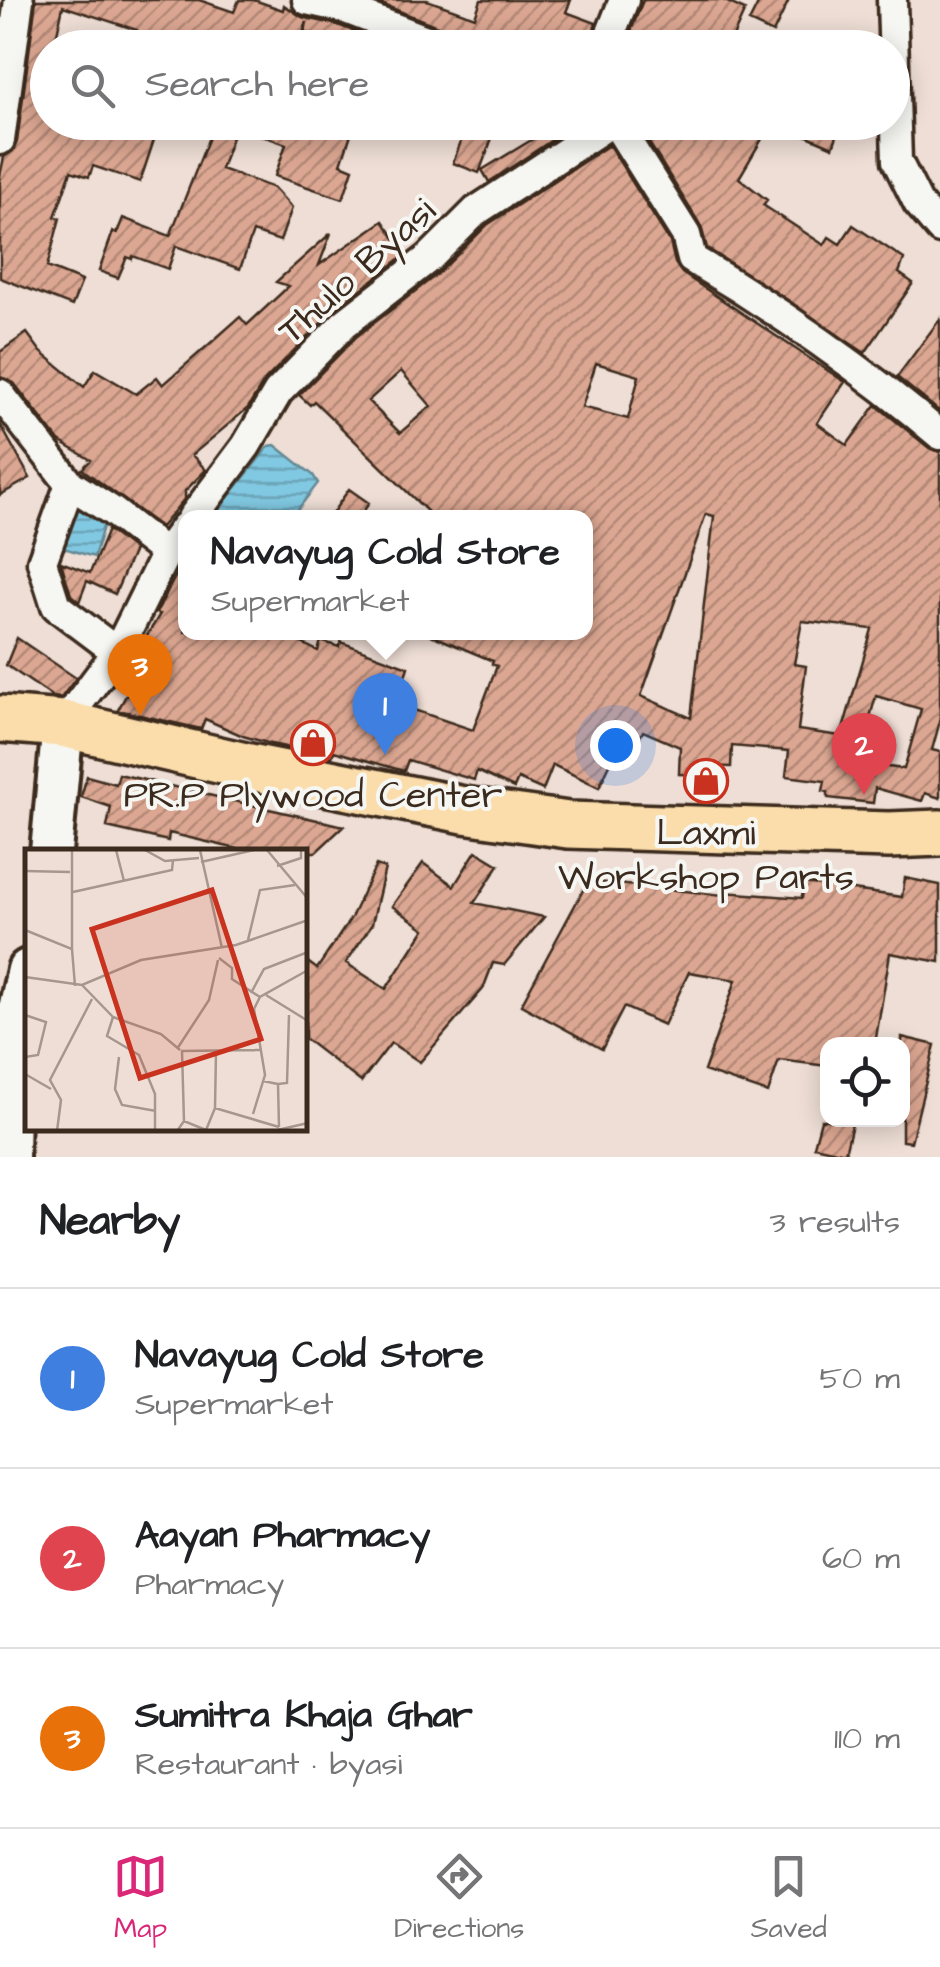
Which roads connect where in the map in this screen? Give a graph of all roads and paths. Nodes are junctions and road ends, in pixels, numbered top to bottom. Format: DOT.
graph roads {
  1 [pos="19,0"];
  2 [pos="308,0"];
  3 [pos="624,0"];
  4 [pos="892,0"];
  5 [pos="344,4"];
  6 [pos="405,30"];
  7 [pos="612,30"];
  8 [pos="893,30"];
  9 [pos="0,140"];
  10 [pos="586,140"];
  11 [pos="625,140"];
  12 [pos="896,140"];
  13 [pos="940,229"];
  14 [pos="0,394"];
  15 [pos="940,435"];
  16 [pos="70,484"];
  17 [pos="198,510"];
  18 [pos="178,537"];
  19 [pos="166,553"];
  20 [pos="117,652"];
  21 [pos="0,719"];
  22 [pos="63,724"];
  23 [pos="940,832"];
  24 [pos="51,849"];
  25 [pos="25,983"];
  26 [pos="8,1157"];
  1 -- 9 [label="street"];
  2 -- 5 [label="street"];
  3 -- 7 [label="street"];
  4 -- 8 [label="street"];
  5 -- 6 [label="street"];
  10 -- 17 [label="street, Thulo Byasi"];
  11 -- 15 [label="street"];
  12 -- 13 [label="street"];
  14 -- 16 [label="street"];
  16 -- 19 [label="street"];
  16 -- 20 [label="street"];
  18 -- 19 [label="street"];
  19 -- 20 [label="street"];
  20 -- 22 [label="street"];
  21 -- 22 [label="main road"];
  22 -- 23 [label="main road"];
  22 -- 24 [label="main road"];
  25 -- 26 [label="main road"];
}
